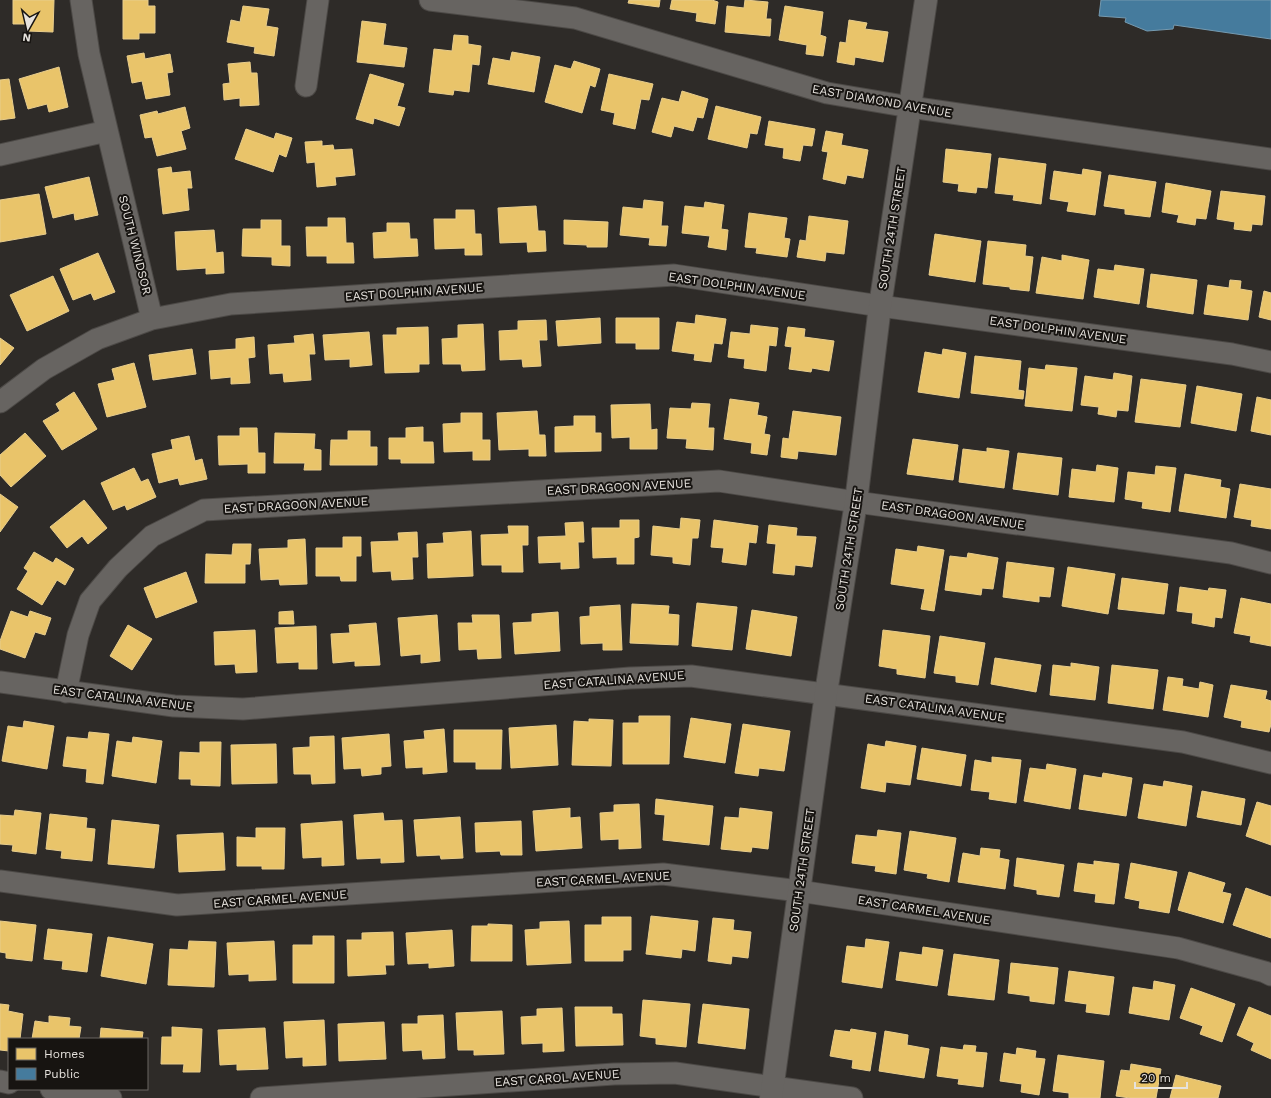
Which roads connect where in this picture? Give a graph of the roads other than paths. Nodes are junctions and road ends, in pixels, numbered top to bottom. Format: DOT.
graph roads {
  1 [pos="81,0"];
  2 [pos="318,0"];
  3 [pos="430,0"];
  4 [pos="926,0"];
  5 [pos="306,86"];
  6 [pos="910,107"];
  7 [pos="107,131"];
  8 [pos="0,155"];
  9 [pos="1271,159"];
  10 [pos="880,306"];
  11 [pos="152,319"];
  12 [pos="1271,362"];
  13 [pos="0,402"];
  14 [pos="856,502"];
  15 [pos="1271,563"];
  16 [pos="0,682"];
  17 [pos="66,692"];
  18 [pos="826,694"];
  19 [pos="1271,763"];
  20 [pos="0,881"];
  21 [pos="799,891"];
  22 [pos="1271,975"];
  23 [pos="58,1090"];
  24 [pos="772,1092"];
  25 [pos="111,1098"];
  26 [pos="261,1098"];
  27 [pos="852,1098"];
  1 -- 7 [label="street, SOUTH WINDSOR"];
  2 -- 5 [label="street"];
  3 -- 6 [label="street, EAST DIAMOND AVENUE"];
  4 -- 6 [label="street, SOUTH 24TH STREET"];
  6 -- 9 [label="street, EAST DIAMOND AVENUE"];
  6 -- 10 [label="street, SOUTH 24TH STREET"];
  7 -- 8 [label="street"];
  7 -- 11 [label="street, SOUTH WINDSOR"];
  10 -- 11 [label="street, EAST DOLPHIN AVENUE"];
  10 -- 12 [label="street, EAST DOLPHIN AVENUE"];
  10 -- 14 [label="street, SOUTH 24TH STREET"];
  11 -- 13 [label="street"];
  14 -- 15 [label="street, EAST DRAGOON AVENUE"];
  14 -- 17 [label="street, EAST DRAGOON AVENUE"];
  14 -- 18 [label="street, SOUTH 24TH STREET"];
  16 -- 17 [label="street, EAST CATALINA AVENUE"];
  17 -- 18 [label="street, EAST CATALINA AVENUE"];
  18 -- 19 [label="street, EAST CATALINA AVENUE"];
  18 -- 21 [label="street, SOUTH 24TH STREET"];
  20 -- 21 [label="street, EAST CARMEL AVENUE"];
  21 -- 22 [label="street, EAST CARMEL AVENUE"];
  21 -- 24 [label="street, SOUTH 24TH STREET"];
  23 -- 25 [label="street"];
  24 -- 26 [label="street, EAST CAROL AVENUE"];
  24 -- 27 [label="street, EAST CAROL AVENUE"];
}
